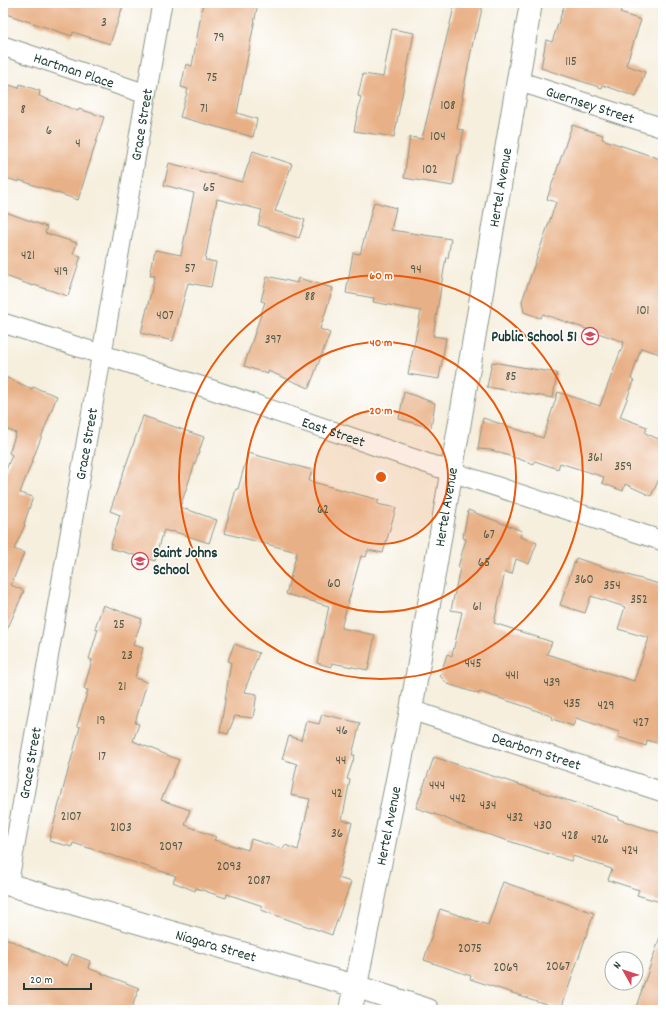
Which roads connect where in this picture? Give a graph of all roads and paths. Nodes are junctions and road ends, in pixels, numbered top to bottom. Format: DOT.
graph roads {
  1 [pos="162,3"];
  2 [pos="531,3"];
  3 [pos="3,46"];
  4 [pos="518,81"];
  5 [pos="146,94"];
  6 [pos="663,128"];
  7 [pos="3,322"];
  8 [pos="102,355"];
  9 [pos="452,472"];
  10 [pos="663,541"];
  11 [pos="411,710"];
  12 [pos="663,792"];
  13 [pos="6,884"];
  14 [pos="355,986"];
  15 [pos="351,1010"];
  16 [pos="428,1010"];
  1 -- 5 [label="street, Grace Street"];
  2 -- 4 [label="street, Hertel Avenue"];
  3 -- 5 [label="street, Hartman Place"];
  4 -- 6 [label="street, Guernsey Street"];
  4 -- 9 [label="street, Hertel Avenue"];
  5 -- 8 [label="street, Grace Street"];
  7 -- 8 [label="street, East Street"];
  8 -- 9 [label="street, East Street"];
  8 -- 13 [label="street, Grace Street"];
  9 -- 10 [label="street, East Street"];
  9 -- 11 [label="street, Hertel Avenue"];
  11 -- 12 [label="street, Dearborn Street"];
  11 -- 14 [label="street, Hertel Avenue"];
  13 -- 14 [label="street, Niagara Street"];
  14 -- 15 [label="street, Hertel Avenue"];
  14 -- 16 [label="street, Niagara Street"];
}
